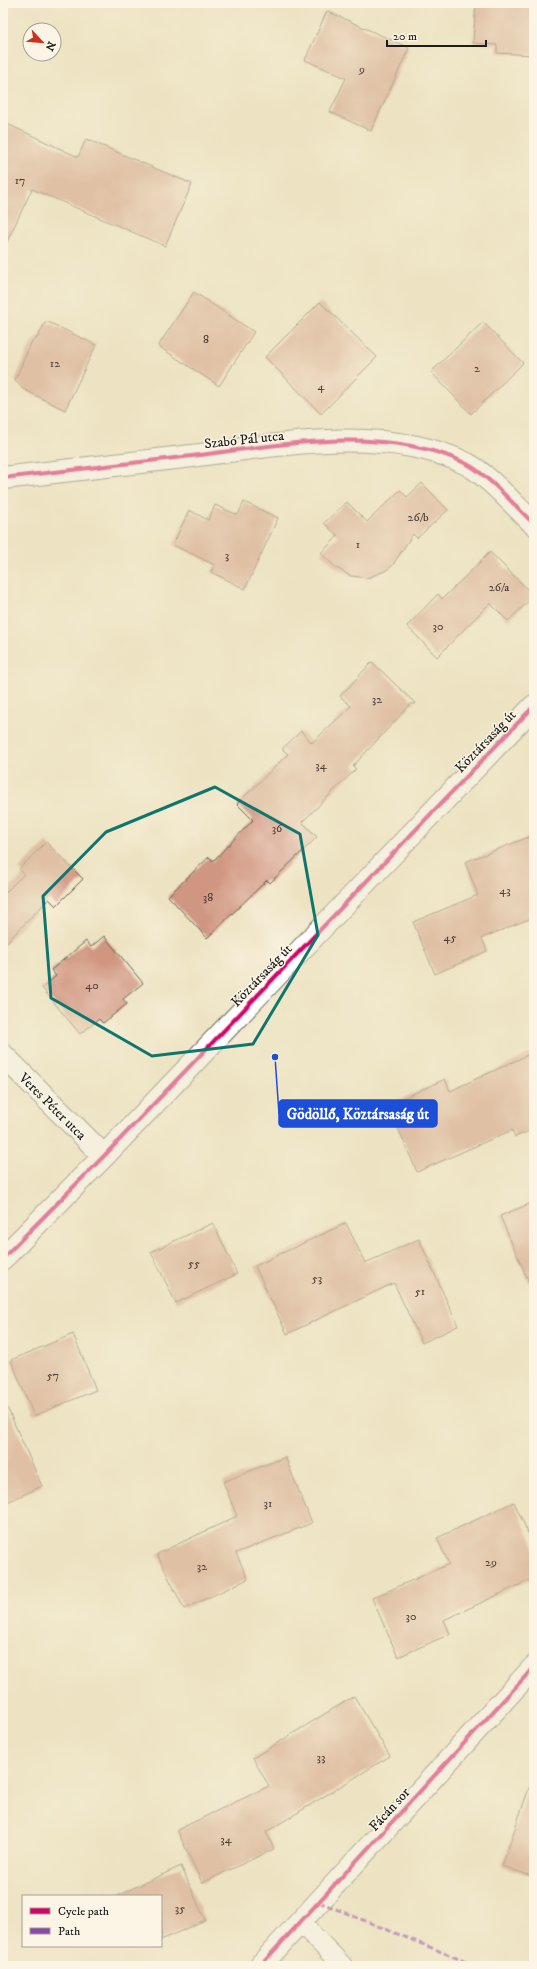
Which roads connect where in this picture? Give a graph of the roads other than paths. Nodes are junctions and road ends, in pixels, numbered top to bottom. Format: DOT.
graph roads {
  1 [pos="3,478"];
  2 [pos="534,524"];
  3 [pos="534,706"];
  4 [pos="3,1054"];
  5 [pos="104,1156"];
  6 [pos="3,1258"];
  7 [pos="534,1667"];
  8 [pos="300,1922"];
  9 [pos="260,1966"];
  10 [pos="343,1966"];
  1 -- 2 [label="street, Szabó Pál utca"];
  3 -- 5 [label="street, Köztársaság út"];
  4 -- 5 [label="street, Veres Péter utca"];
  5 -- 6 [label="street, Köztársaság út"];
  7 -- 8 [label="street, Fácán sor"];
  8 -- 9 [label="street, Fácán sor"];
  8 -- 10 [label="lane"];
}
